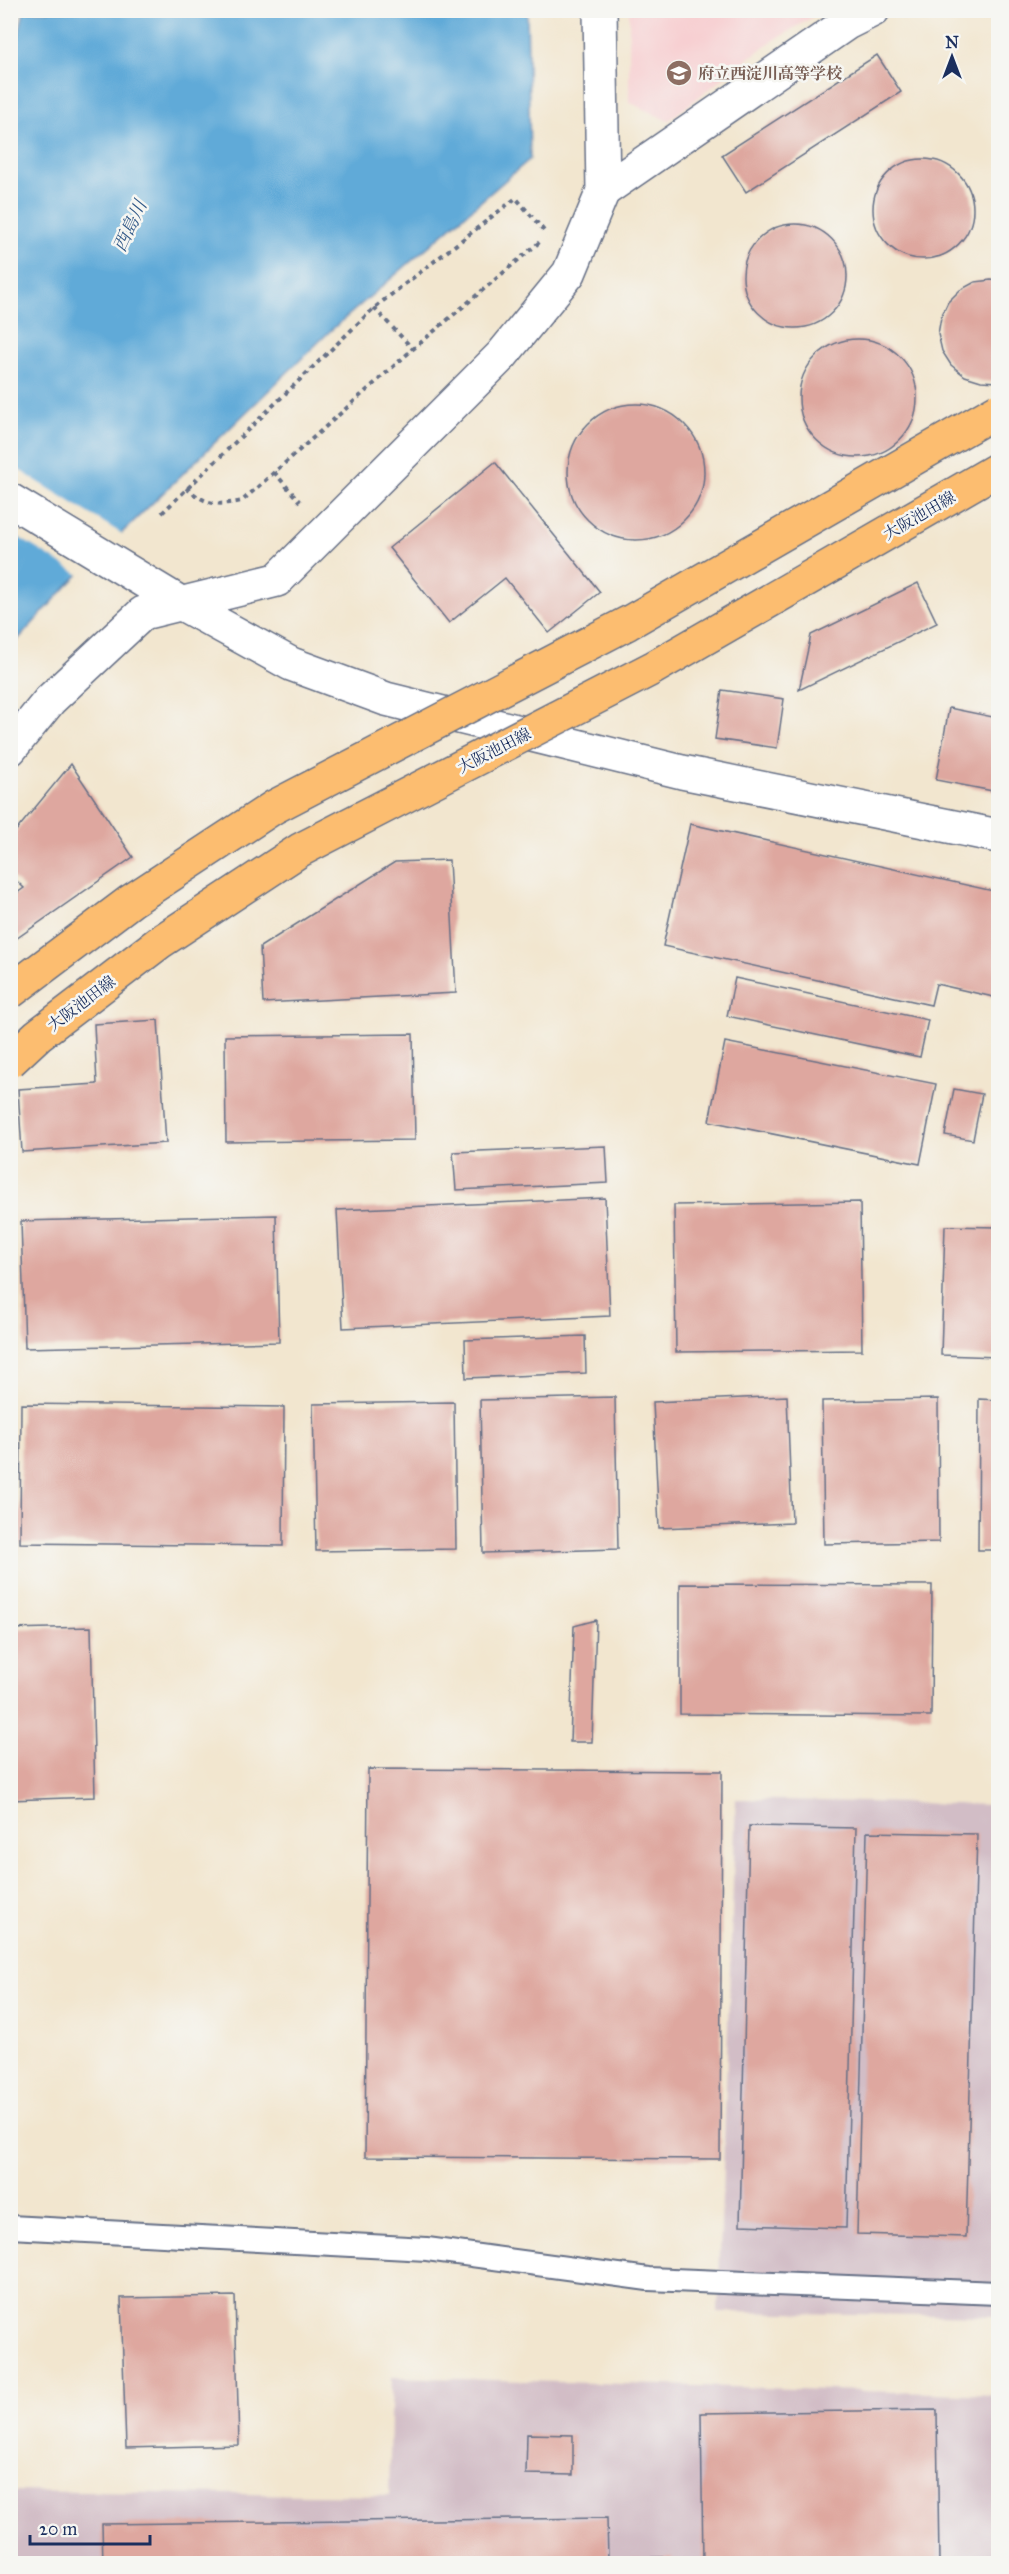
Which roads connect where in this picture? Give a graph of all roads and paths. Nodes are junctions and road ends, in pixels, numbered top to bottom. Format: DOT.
graph roads {
  1 [pos="600,10"];
  2 [pos="873,10"];
  3 [pos="603,191"];
  4 [pos="374,308"];
  5 [pos="413,349"];
  6 [pos="999,410"];
  7 [pos="999,469"];
  8 [pos="274,472"];
  9 [pos="186,488"];
  10 [pos="10,500"];
  11 [pos="292,509"];
  12 [pos="162,513"];
  13 [pos="182,604"];
  14 [pos="10,749"];
  15 [pos="999,836"];
  16 [pos="10,992"];
  17 [pos="10,1061"];
  18 [pos="10,2227"];
  19 [pos="999,2293"];
  1 -- 3 [label="street"];
  2 -- 3 [label="street"];
  3 -- 13 [label="street"];
  4 -- 5 [label="path"];
  4 -- 5 [label="path"];
  4 -- 9 [label="path"];
  5 -- 8 [label="path"];
  6 -- 16 [label="main road, bridge"];
  7 -- 17 [label="main road, 大阪池田線, bridge"];
  8 -- 9 [label="path"];
  8 -- 11 [label="path"];
  9 -- 12 [label="path"];
  10 -- 13 [label="street"];
  13 -- 14 [label="street"];
  13 -- 15 [label="street"];
  18 -- 19 [label="lane"];
}
